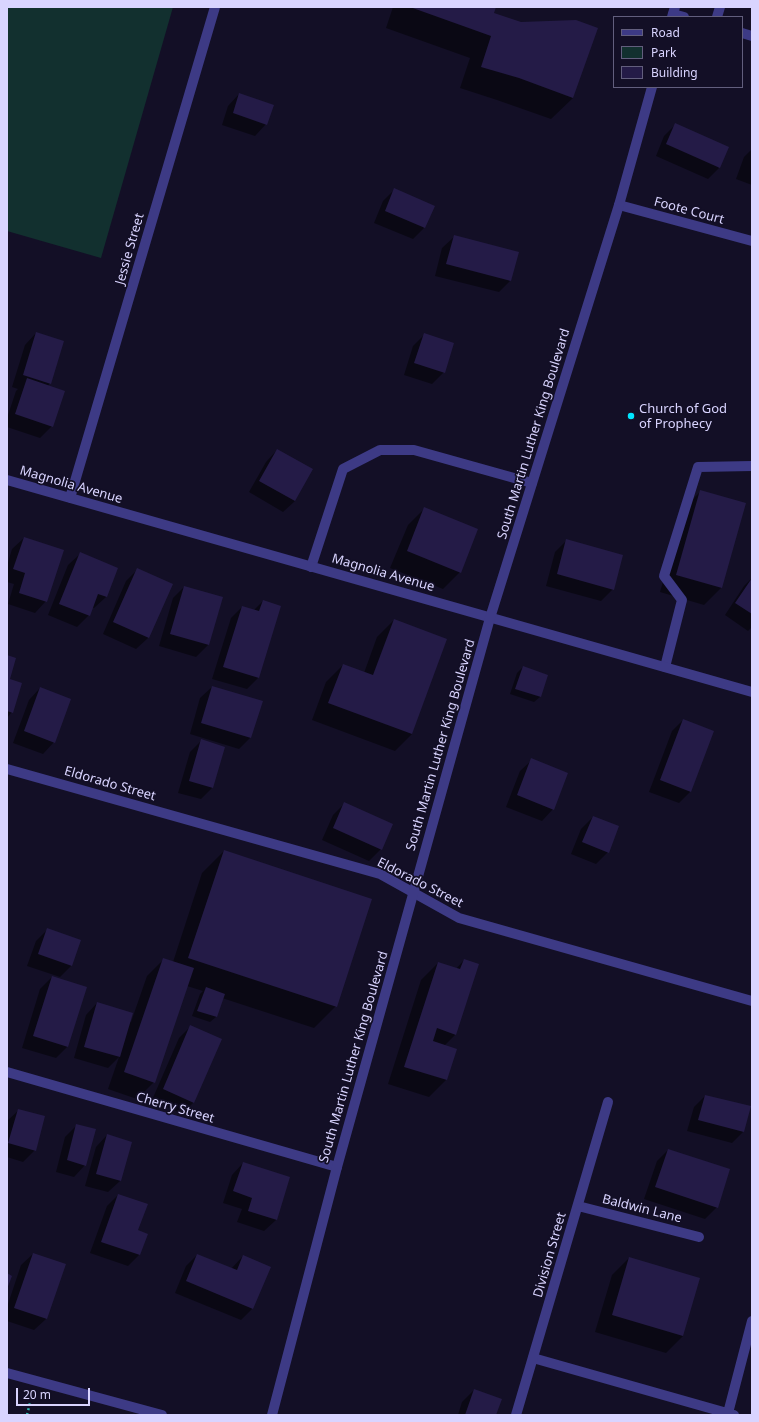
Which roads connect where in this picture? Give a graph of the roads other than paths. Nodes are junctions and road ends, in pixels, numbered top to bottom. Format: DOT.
graph roads {
  1 [pos="215,7"];
  2 [pos="652,88"];
  3 [pos="619,205"];
  4 [pos="752,241"];
  5 [pos="752,466"];
  6 [pos="7,480"];
  7 [pos="532,483"];
  8 [pos="70,498"];
  9 [pos="311,567"];
  10 [pos="490,618"];
  11 [pos="665,667"];
  12 [pos="752,692"];
  13 [pos="7,769"];
  14 [pos="413,893"];
  15 [pos="752,1001"];
  16 [pos="7,1072"];
  17 [pos="608,1102"];
  18 [pos="337,1167"];
  19 [pos="578,1206"];
  20 [pos="699,1237"];
  21 [pos="752,1321"];
  22 [pos="533,1358"];
  23 [pos="7,1372"];
  24 [pos="731,1414"];
  25 [pos="162,1415"];
  26 [pos="272,1415"];
  27 [pos="516,1415"];
  1 -- 8 [label="street, Jessie Street"];
  2 -- 3 [label="street, South Martin Luther King Boulevard"];
  3 -- 4 [label="street, Foote Court"];
  3 -- 7 [label="street, South Martin Luther King Boulevard"];
  5 -- 11 [label="street"];
  6 -- 8 [label="street, Magnolia Avenue"];
  7 -- 9 [label="street"];
  7 -- 10 [label="street, South Martin Luther King Boulevard"];
  8 -- 9 [label="street, Magnolia Avenue"];
  9 -- 10 [label="street, Magnolia Avenue"];
  10 -- 11 [label="street, Magnolia Avenue"];
  10 -- 14 [label="street, South Martin Luther King Boulevard"];
  11 -- 12 [label="street, Magnolia Avenue"];
  13 -- 14 [label="street, Eldorado Street"];
  14 -- 15 [label="street, Eldorado Street"];
  14 -- 18 [label="street, South Martin Luther King Boulevard"];
  16 -- 18 [label="street, Cherry Street"];
  17 -- 19 [label="street, Division Street"];
  18 -- 26 [label="street, South Martin Luther King Boulevard"];
  19 -- 20 [label="street, Baldwin Lane"];
  19 -- 22 [label="street, Division Street"];
  21 -- 24 [label="street"];
  22 -- 24 [label="street"];
  22 -- 27 [label="street, Division Street"];
  23 -- 25 [label="street"];
}
